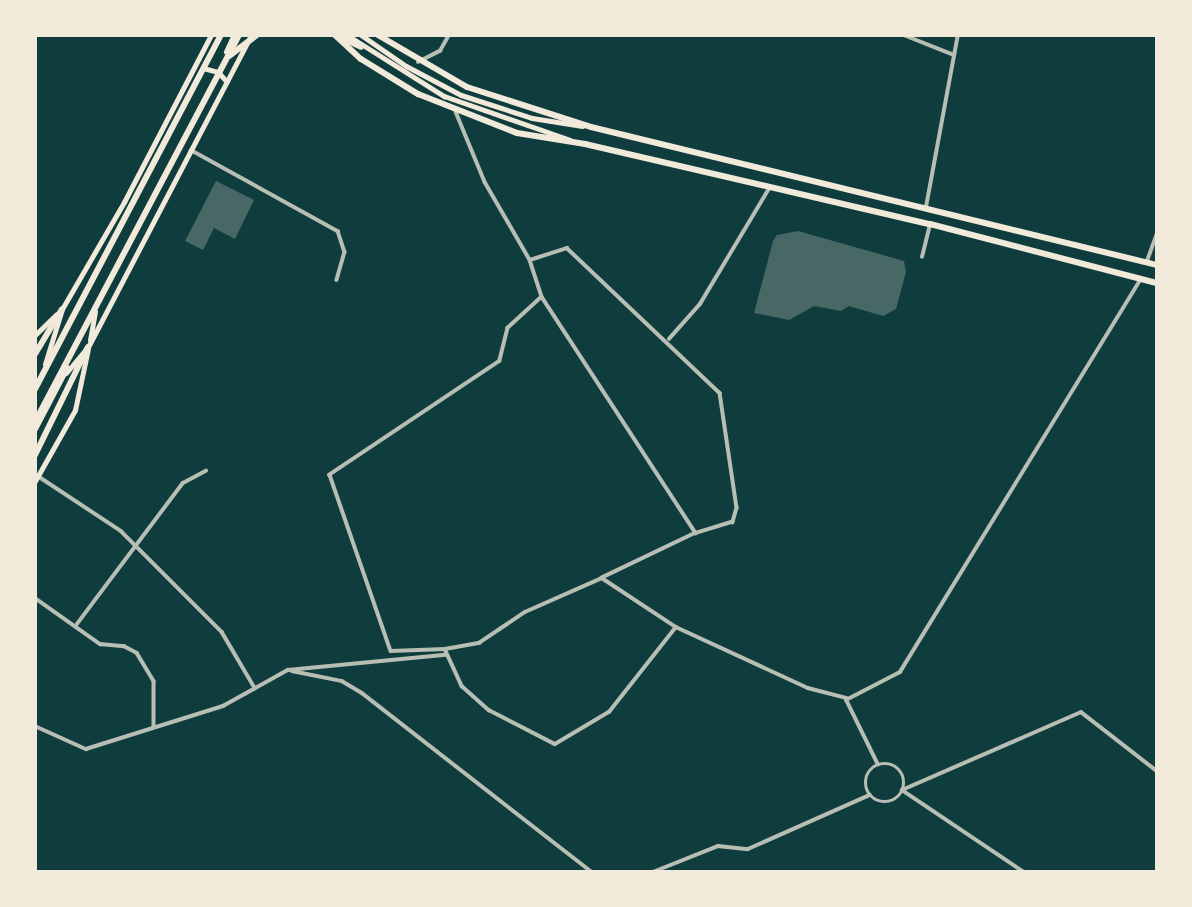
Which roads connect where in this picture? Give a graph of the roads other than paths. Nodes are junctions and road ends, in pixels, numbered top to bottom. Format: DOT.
graph roads {
  1 [pos="211,35"];
  2 [pos="220,35"];
  3 [pos="237,35"];
  4 [pos="251,35"];
  5 [pos="257,35"];
  6 [pos="335,35"];
  7 [pos="347,35"];
  8 [pos="361,35"];
  9 [pos="378,35"];
  10 [pos="449,35"];
  11 [pos="904,35"];
  12 [pos="958,35"];
  13 [pos="361,47"];
  14 [pos="955,55"];
  15 [pos="222,62"];
  16 [pos="418,62"];
  17 [pos="196,68"];
  18 [pos="227,82"];
  19 [pos="456,112"];
  20 [pos="590,127"];
  21 [pos="585,144"];
  22 [pos="191,150"];
  23 [pos="770,187"];
  24 [pos="926,206"];
  25 [pos="930,224"];
  26 [pos="1157,233"];
  27 [pos="922,257"];
  28 [pos="530,260"];
  29 [pos="1147,261"];
  30 [pos="1157,265"];
  31 [pos="1141,278"];
  32 [pos="337,280"];
  33 [pos="1157,283"];
  34 [pos="542,297"];
  35 [pos="96,304"];
  36 [pos="62,310"];
  37 [pos="35,335"];
  38 [pos="668,340"];
  39 [pos="88,347"];
  40 [pos="35,354"];
  41 [pos="45,364"];
  42 [pos="62,378"];
  43 [pos="35,386"];
  44 [pos="35,422"];
  45 [pos="35,429"];
  46 [pos="35,455"];
  47 [pos="206,471"];
  48 [pos="37,479"];
  49 [pos="696,533"];
  50 [pos="136,546"];
  51 [pos="602,578"];
  52 [pos="35,598"];
  53 [pos="78,624"];
  54 [pos="676,627"];
  55 [pos="445,649"];
  56 [pos="445,655"];
  57 [pos="288,670"];
  58 [pos="255,688"];
  59 [pos="847,698"];
  60 [pos="35,726"];
  61 [pos="154,728"];
  62 [pos="878,765"];
  63 [pos="1157,771"];
  64 [pos="902,790"];
  65 [pos="870,794"];
  66 [pos="592,872"];
  67 [pos="653,872"];
  68 [pos="1024,872"];
  1 -- 17 [label="main road"];
  2 -- 41 [label="highway"];
  2 -- 43 [label="highway"];
  3 -- 15 [label="highway"];
  3 -- 44 [label="highway"];
  4 -- 18 [label="main road"];
  5 -- 15 [label="highway"];
  6 -- 13 [label="highway"];
  6 -- 19 [label="highway"];
  7 -- 13 [label="main road"];
  8 -- 20 [label="main road"];
  9 -- 16 [label="highway"];
  10 -- 16 [label="street"];
  11 -- 14 [label="street"];
  12 -- 14 [label="street"];
  13 -- 21 [label="main road"];
  14 -- 24 [label="street"];
  15 -- 35 [label="highway"];
  16 -- 20 [label="highway"];
  17 -- 18 [label="main road"];
  17 -- 36 [label="main road"];
  18 -- 22 [label="main road"];
  19 -- 21 [label="highway"];
  19 -- 28 [label="street"];
  20 -- 24 [label="highway"];
  21 -- 23 [label="highway"];
  22 -- 32 [label="street"];
  22 -- 39 [label="main road"];
  23 -- 25 [label="highway"];
  23 -- 38 [label="street"];
  24 -- 29 [label="highway"];
  25 -- 27 [label="street"];
  25 -- 31 [label="highway"];
  26 -- 29 [label="street"];
  28 -- 34 [label="street"];
  28 -- 38 [label="street"];
  29 -- 30 [label="highway"];
  31 -- 33 [label="highway"];
  31 -- 59 [label="street"];
  34 -- 49 [label="street"];
  34 -- 55 [label="street"];
  35 -- 39 [label="main road"];
  35 -- 42 [label="highway"];
  36 -- 37 [label="main road"];
  36 -- 40 [label="highway"];
  36 -- 41 [label="main road"];
  38 -- 49 [label="street"];
  39 -- 42 [label="main road"];
  39 -- 46 [label="highway"];
  39 -- 48 [label="main road"];
  41 -- 43 [label="highway"];
  42 -- 45 [label="highway"];
  47 -- 50 [label="street"];
  48 -- 50 [label="street"];
  49 -- 51 [label="street"];
  50 -- 53 [label="street"];
  50 -- 58 [label="street"];
  51 -- 54 [label="street"];
  51 -- 55 [label="street"];
  52 -- 53 [label="street"];
  53 -- 61 [label="street"];
  54 -- 56 [label="street"];
  54 -- 59 [label="street"];
  55 -- 56 [label="street"];
  56 -- 57 [label="street"];
  57 -- 58 [label="street"];
  57 -- 66 [label="street"];
  58 -- 61 [label="street"];
  59 -- 62 [label="street"];
  60 -- 61 [label="street"];
  62 -- 64 [label="street"];
  62 -- 65 [label="street"];
  63 -- 64 [label="street"];
  64 -- 65 [label="street"];
  64 -- 68 [label="street"];
  65 -- 67 [label="street"];
}
